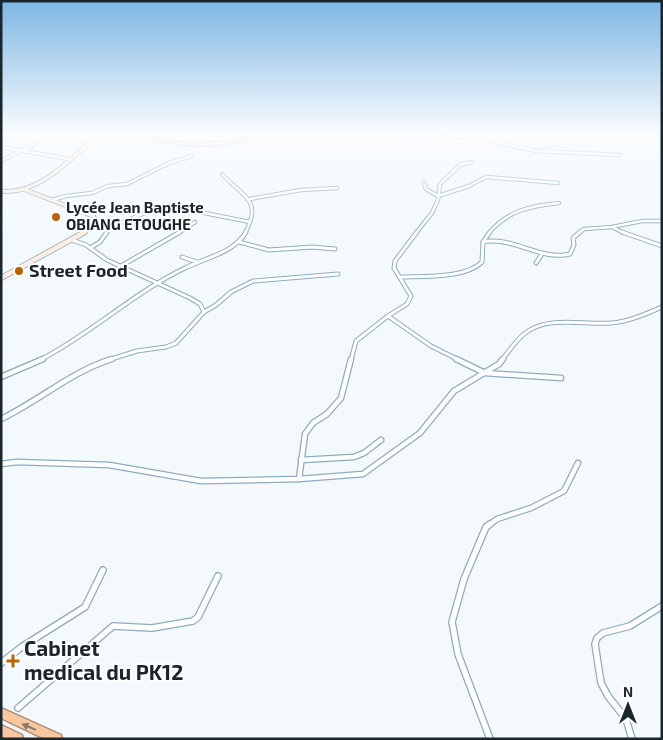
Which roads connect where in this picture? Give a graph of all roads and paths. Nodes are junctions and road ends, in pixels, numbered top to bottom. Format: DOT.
graph roads {
  1 [pos="56,170"];
  2 [pos="156,170"];
  3 [pos="454,170"];
  4 [pos="222,174"];
  5 [pos="424,183"];
  6 [pos="558,184"];
  7 [pos="336,188"];
  8 [pos="23,189"];
  9 [pos="1,191"];
  10 [pos="438,196"];
  11 [pos="250,199"];
  12 [pos="52,200"];
  13 [pos="558,203"];
  14 [pos="662,221"];
  15 [pos="195,222"];
  16 [pos="250,222"];
  17 [pos="612,227"];
  18 [pos="72,240"];
  19 [pos="239,242"];
  20 [pos="483,242"];
  21 [pos="662,246"];
  22 [pos="90,248"];
  23 [pos="335,248"];
  24 [pos="542,254"];
  25 [pos="182,257"];
  26 [pos="197,262"];
  27 [pos="536,263"];
  28 [pos="121,266"];
  29 [pos="338,274"];
  30 [pos="400,277"];
  31 [pos="1,278"];
  32 [pos="158,282"];
  33 [pos="662,307"];
  34 [pos="204,312"];
  35 [pos="388,316"];
  36 [pos="485,373"];
  37 [pos="1,376"];
  38 [pos="561,378"];
  39 [pos="1,419"];
  40 [pos="381,440"];
  41 [pos="301,460"];
  42 [pos="578,463"];
  43 [pos="1,464"];
  44 [pos="299,479"];
  45 [pos="103,570"];
  46 [pos="218,576"];
  47 [pos="662,606"];
  48 [pos="1,663"];
  49 [pos="18,708"];
  50 [pos="1,713"];
  51 [pos="1,730"];
  52 [pos="18,739"];
  53 [pos="57,739"];
  54 [pos="490,739"];
  55 [pos="632,739"];
  1 -- 8 [label="street"];
  2 -- 12 [label="street"];
  3 -- 10 [label="street"];
  4 -- 11 [label="street"];
  5 -- 10 [label="street"];
  6 -- 10 [label="street"];
  7 -- 11 [label="street"];
  8 -- 9 [label="street"];
  8 -- 12 [label="street"];
  10 -- 30 [label="street"];
  11 -- 16 [label="street"];
  12 -- 18 [label="street"];
  13 -- 20 [label="street"];
  14 -- 17 [label="street"];
  15 -- 28 [label="street"];
  16 -- 19 [label="street"];
  16 -- 22 [label="street"];
  17 -- 21 [label="street"];
  17 -- 24 [label="street"];
  18 -- 22 [label="street"];
  18 -- 31 [label="street"];
  19 -- 23 [label="street"];
  19 -- 26 [label="street"];
  20 -- 24 [label="street"];
  20 -- 30 [label="street"];
  22 -- 28 [label="street"];
  24 -- 27 [label="street"];
  25 -- 26 [label="street"];
  26 -- 32 [label="street"];
  28 -- 32 [label="street"];
  29 -- 34 [label="street"];
  30 -- 35 [label="street"];
  32 -- 34 [label="street"];
  32 -- 37 [label="street"];
  33 -- 36 [label="street"];
  34 -- 39 [label="street"];
  35 -- 36 [label="street"];
  35 -- 41 [label="street"];
  36 -- 38 [label="street"];
  36 -- 44 [label="street"];
  40 -- 41 [label="street"];
  41 -- 44 [label="street"];
  42 -- 54 [label="street"];
  43 -- 44 [label="street"];
  45 -- 48 [label="street"];
  46 -- 49 [label="street"];
  47 -- 55 [label="street"];
  53 -- 50 [label="highway, one-way"];
  51 -- 52 [label="highway"];
}
